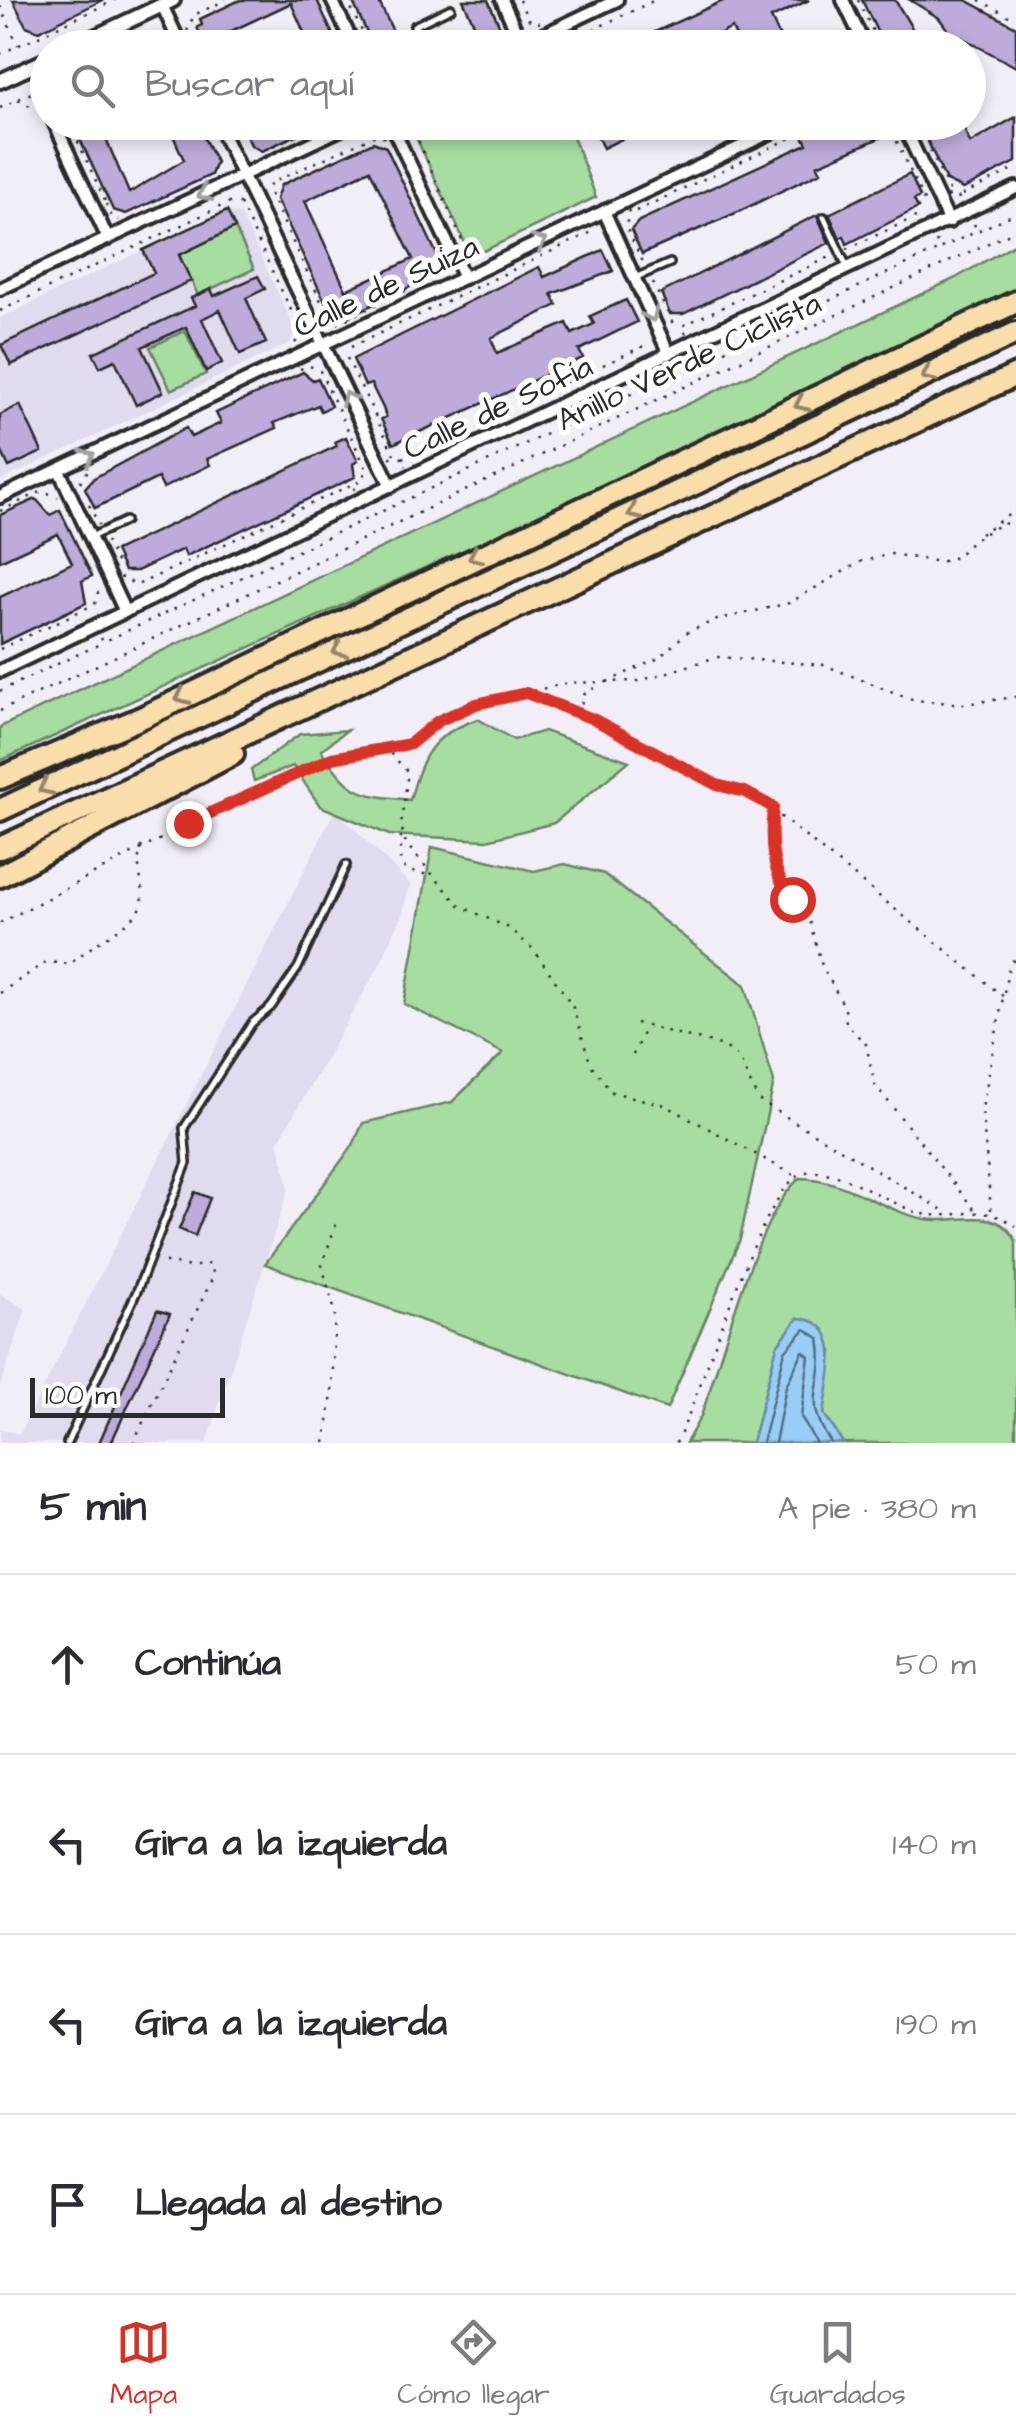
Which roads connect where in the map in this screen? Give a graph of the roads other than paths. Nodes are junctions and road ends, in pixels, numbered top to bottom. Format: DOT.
graph roads {
  1 [pos="332,0"];
  2 [pos="502,0"];
  3 [pos="617,0"];
  4 [pos="844,0"];
  5 [pos="167,3"];
  6 [pos="451,8"];
  7 [pos="109,30"];
  8 [pos="176,30"];
  9 [pos="346,30"];
  10 [pos="415,30"];
  11 [pos="513,30"];
  12 [pos="553,30"];
  13 [pos="858,30"];
  14 [pos="30,67"];
  15 [pos="0,81"];
  16 [pos="62,140"];
  17 [pos="225,140"];
  18 [pos="318,140"];
  19 [pos="399,140"];
  20 [pos="757,140"];
  21 [pos="910,140"];
  22 [pos="242,176"];
  23 [pos="1016,188"];
  24 [pos="604,212"];
  25 [pos="824,217"];
  26 [pos="949,222"];
  27 [pos="108,239"];
  28 [pos="670,262"];
  29 [pos="848,270"];
  30 [pos="464,278"];
  31 [pos="635,279"];
  32 [pos="0,289"];
  33 [pos="1016,302"];
  34 [pos="1016,333"];
  35 [pos="322,345"];
  36 [pos="669,354"];
  37 [pos="1016,375"];
  38 [pos="59,470"];
  39 [pos="658,470"];
  40 [pos="391,486"];
  41 [pos="0,497"];
  42 [pos="125,521"];
  43 [pos="90,537"];
  44 [pos="441,603"];
  45 [pos="125,612"];
  46 [pos="0,671"];
  47 [pos="367,680"];
  48 [pos="0,778"];
  49 [pos="0,810"];
  50 [pos="0,848"];
  51 [pos="346,865"];
  52 [pos="0,876"];
  53 [pos="67,1443"];
  1 -- 9 [label="street"];
  2 -- 11 [label="street"];
  3 -- 12 [label="street"];
  4 -- 13 [label="street"];
  5 -- 7 [label="street"];
  5 -- 8 [label="street"];
  6 -- 10 [label="lane"];
  14 -- 15 [label="street"];
  16 -- 27 [label="street"];
  17 -- 22 [label="street"];
  18 -- 22 [label="street"];
  19 -- 30 [label="street"];
  20 -- 24 [label="street, Calle de Suiza"];
  21 -- 26 [label="street"];
  22 -- 27 [label="street, one-way"];
  22 -- 35 [label="street"];
  23 -- 26 [label="street, Calle de Sofía"];
  30 -- 24 [label="street, Calle de Suiza, one-way"];
  24 -- 31 [label="street"];
  25 -- 29 [label="lane"];
  26 -- 29 [label="street, Calle de Sofía"];
  27 -- 32 [label="street"];
  28 -- 31 [label="lane"];
  29 -- 36 [label="street, Calle de Sofía"];
  30 -- 35 [label="street, Calle de Suiza"];
  31 -- 36 [label="street, one-way"];
  33 -- 39 [label="highway, one-way"];
  34 -- 44 [label="highway, one-way"];
  38 -- 35 [label="street, Calle de Suiza, one-way"];
  40 -- 35 [label="street, one-way"];
  36 -- 40 [label="street, Calle de Sofía"];
  37 -- 47 [label="highway"];
  38 -- 41 [label="street, Calle de Suiza"];
  38 -- 43 [label="street"];
  39 -- 44 [label="highway"];
  39 -- 48 [label="highway, one-way"];
  40 -- 45 [label="street, Calle de Sofía"];
  42 -- 43 [label="lane"];
  43 -- 45 [label="street"];
  44 -- 49 [label="highway, one-way"];
  45 -- 46 [label="street, Calle de Sofía"];
  47 -- 50 [label="highway"];
  47 -- 52 [label="highway"];
  51 -- 53 [label="lane"];
}
